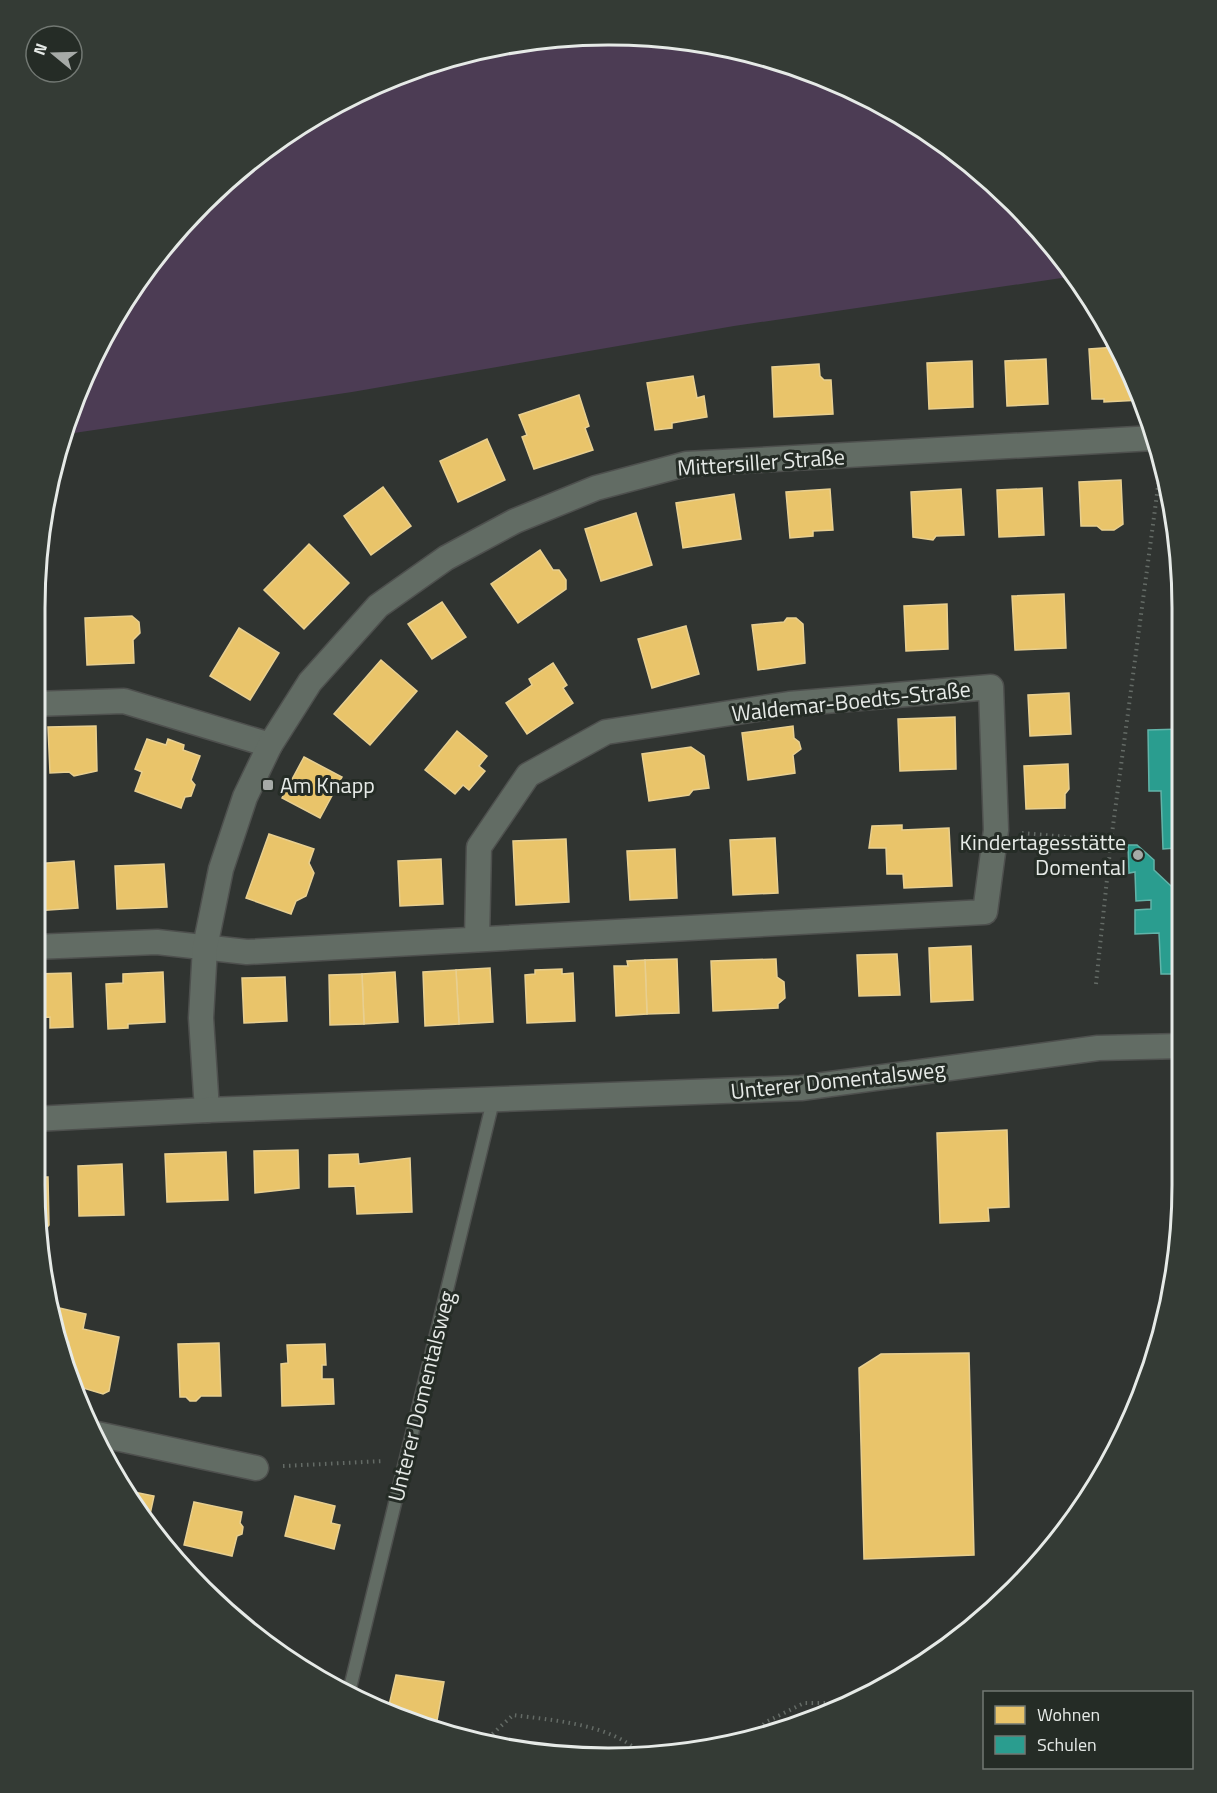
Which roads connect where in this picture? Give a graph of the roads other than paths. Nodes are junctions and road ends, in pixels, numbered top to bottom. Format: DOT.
graph roads {
  1 [pos="1146,438"];
  2 [pos="45,704"];
  3 [pos="270,745"];
  4 [pos="477,939"];
  5 [pos="45,947"];
  6 [pos="205,947"];
  7 [pos="1172,1046"];
  8 [pos="493,1101"];
  9 [pos="207,1110"];
  10 [pos="45,1118"];
  11 [pos="104,1435"];
  12 [pos="255,1467"];
  13 [pos="351,1686"];
  1 -- 3 [label="street, Mittersiller Straße"];
  2 -- 3 [label="street"];
  3 -- 6 [label="street, Mittersiller Straße"];
  4 -- 4 [label="street, Waldemar-Boedts-Straße"];
  4 -- 6 [label="street, Waldemar-Boedts-Straße"];
  5 -- 6 [label="street"];
  6 -- 9 [label="street, Mittersiller Straße"];
  7 -- 8 [label="street, Unterer Domentalsweg"];
  8 -- 9 [label="street, Unterer Domentalsweg"];
  8 -- 13 [label="lane, Unterer Domentalsweg"];
  9 -- 10 [label="street, Unterer Domentalsweg"];
  11 -- 12 [label="street"];
}
